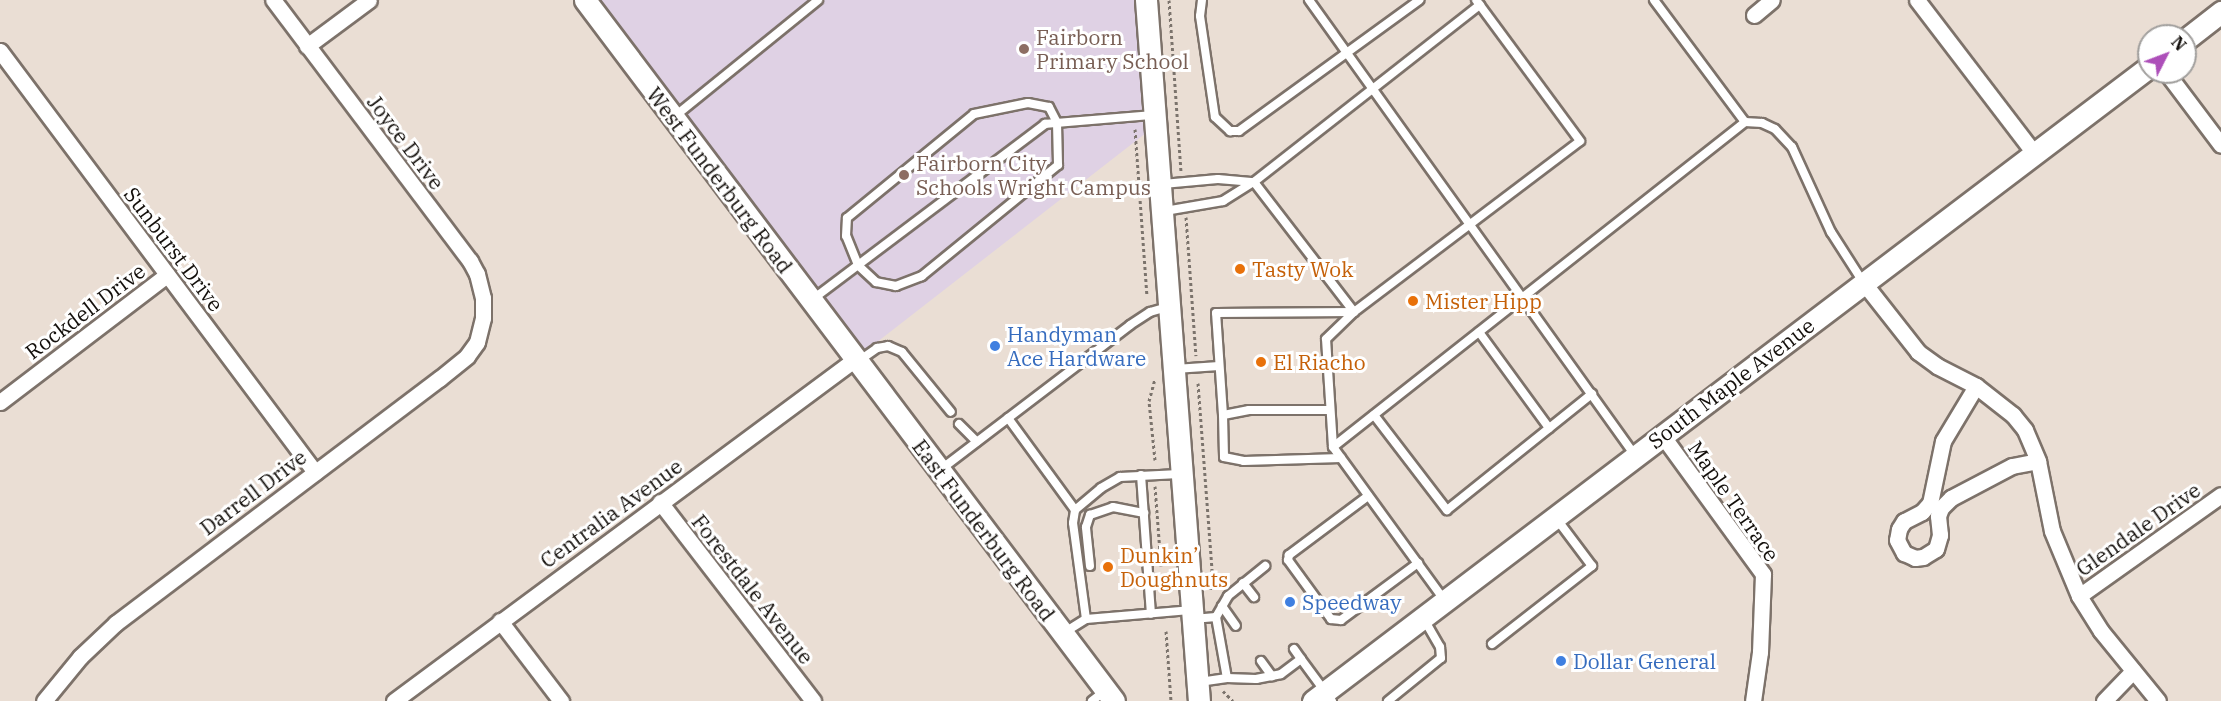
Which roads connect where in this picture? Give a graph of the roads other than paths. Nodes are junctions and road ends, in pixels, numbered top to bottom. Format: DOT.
graph roads {
  1 [pos="273,0"];
  2 [pos="369,0"];
  3 [pos="585,0"];
  4 [pos="818,0"];
  5 [pos="1146,0"];
  6 [pos="1202,0"];
  7 [pos="1309,0"];
  8 [pos="1419,0"];
  9 [pos="1654,0"];
  10 [pos="1772,0"];
  11 [pos="1917,0"];
  12 [pos="1478,3"];
  13 [pos="2221,12"];
  14 [pos="1754,15"];
  15 [pos="2197,31"];
  16 [pos="307,46"];
  17 [pos="0,51"];
  18 [pos="1347,53"];
  19 [pos="2137,76"];
  20 [pos="2175,84"];
  21 [pos="1373,89"];
  22 [pos="1154,115"];
  23 [pos="673,118"];
  24 [pos="1745,122"];
  25 [pos="1057,123"];
  26 [pos="2221,145"];
  27 [pos="2034,153"];
  28 [pos="1254,182"];
  29 [pos="1158,184"];
  30 [pos="1160,212"];
  31 [pos="1471,224"];
  32 [pos="858,265"];
  33 [pos="167,275"];
  34 [pos="1863,282"];
  35 [pos="1524,297"];
  36 [pos="810,302"];
  37 [pos="1168,307"];
  38 [pos="1354,312"];
  39 [pos="483,318"];
  40 [pos="1479,332"];
  41 [pos="855,361"];
  42 [pos="1219,366"];
  43 [pos="1164,369"];
  44 [pos="1976,386"];
  45 [pos="1592,394"];
  46 [pos="0,402"];
  47 [pos="1330,410"];
  48 [pos="951,412"];
  49 [pos="1222,415"];
  50 [pos="1374,415"];
  51 [pos="1008,418"];
  52 [pos="959,424"];
  53 [pos="1549,428"];
  54 [pos="1662,435"];
  55 [pos="976,442"];
  56 [pos="1333,447"];
  57 [pos="1635,456"];
  58 [pos="1341,458"];
  59 [pos="2038,461"];
  60 [pos="938,471"];
  61 [pos="315,472"];
  62 [pos="1181,474"];
  63 [pos="1141,475"];
  64 [pos="2221,495"];
  65 [pos="1368,496"];
  66 [pos="660,502"];
  67 [pos="1075,510"];
  68 [pos="1143,513"];
  69 [pos="1555,517"];
  70 [pos="1418,563"];
  71 [pos="1090,566"];
  72 [pos="1265,566"];
  73 [pos="1243,584"];
  74 [pos="2079,596"];
  75 [pos="1254,597"];
  76 [pos="1446,602"];
  77 [pos="1222,606"];
  78 [pos="1151,614"];
  79 [pos="1192,614"];
  80 [pos="1216,617"];
  81 [pos="1086,619"];
  82 [pos="1424,619"];
  83 [pos="500,621"];
  84 [pos="1236,626"];
  85 [pos="1063,634"];
  86 [pos="1492,644"];
  87 [pos="1294,649"];
  88 [pos="1194,653"];
  89 [pos="1301,659"];
  90 [pos="1260,661"];
  91 [pos="2133,671"];
  92 [pos="1272,676"];
  93 [pos="1227,678"];
  94 [pos="1214,691"];
  95 [pos="1104,697"];
  96 [pos="1324,698"];
  97 [pos="44,701"];
  98 [pos="394,701"];
  99 [pos="561,701"];
  100 [pos="813,701"];
  101 [pos="1199,701"];
  102 [pos="1304,701"];
  103 [pos="1388,701"];
  104 [pos="1753,701"];
  105 [pos="2104,701"];
  106 [pos="2158,701"];
  1 -- 16 [label="street, Joyce Drive"];
  2 -- 16 [label="street"];
  3 -- 23 [label="main road, West Funderburg Road"];
  4 -- 23 [label="lane"];
  5 -- 22 [label="main road"];
  6 -- 18 [label="lane"];
  7 -- 18 [label="lane"];
  8 -- 18 [label="lane"];
  9 -- 24 [label="lane"];
  10 -- 14 [label="street"];
  11 -- 27 [label="street"];
  12 -- 21 [label="lane"];
  12 -- 31 [label="lane"];
  13 -- 15 [label="main road"];
  16 -- 39 [label="street, Joyce Drive"];
  17 -- 33 [label="street, Sunburst Drive"];
  18 -- 21 [label="lane"];
  19 -- 27 [label="main road, South Maple Avenue"];
  20 -- 26 [label="street"];
  21 -- 28 [label="lane"];
  21 -- 31 [label="lane"];
  22 -- 25 [label="lane"];
  22 -- 29 [label="main road"];
  23 -- 36 [label="main road, West Funderburg Road"];
  24 -- 34 [label="lane"];
  24 -- 35 [label="lane"];
  25 -- 32 [label="lane"];
  25 -- 32 [label="lane"];
  25 -- 32 [label="lane"];
  27 -- 34 [label="main road, South Maple Avenue"];
  28 -- 29 [label="lane"];
  28 -- 30 [label="lane"];
  28 -- 38 [label="lane"];
  29 -- 30 [label="main road"];
  30 -- 37 [label="main road"];
  31 -- 35 [label="lane"];
  31 -- 38 [label="lane"];
  32 -- 36 [label="lane"];
  33 -- 46 [label="street, Rockdell Drive"];
  33 -- 61 [label="street, Sunburst Drive"];
  34 -- 44 [label="street"];
  34 -- 54 [label="main road, South Maple Avenue"];
  35 -- 40 [label="lane"];
  35 -- 45 [label="lane"];
  36 -- 41 [label="main road, West Funderburg Road"];
  37 -- 43 [label="main road"];
  37 -- 51 [label="lane"];
  38 -- 42 [label="lane"];
  38 -- 47 [label="lane"];
  39 -- 61 [label="street, Darrell Drive"];
  40 -- 50 [label="lane"];
  40 -- 53 [label="lane"];
  41 -- 48 [label="lane"];
  41 -- 60 [label="main road, East Funderburg Road"];
  41 -- 66 [label="street, Centralia Avenue"];
  42 -- 43 [label="lane"];
  42 -- 49 [label="lane"];
  43 -- 62 [label="main road"];
  44 -- 59 [label="street"];
  44 -- 59 [label="street"];
  45 -- 53 [label="lane"];
  45 -- 57 [label="lane"];
  47 -- 49 [label="lane"];
  47 -- 56 [label="lane"];
  49 -- 58 [label="lane"];
  50 -- 53 [label="lane"];
  50 -- 56 [label="lane"];
  51 -- 55 [label="lane"];
  51 -- 67 [label="lane"];
  52 -- 55 [label="lane"];
  54 -- 57 [label="main road, South Maple Avenue"];
  54 -- 104 [label="street, Maple Terrace"];
  55 -- 60 [label="lane"];
  56 -- 58 [label="lane"];
  57 -- 69 [label="main road, South Maple Avenue"];
  58 -- 65 [label="lane"];
  59 -- 74 [label="street"];
  60 -- 85 [label="main road, East Funderburg Road"];
  61 -- 97 [label="street, Darrell Drive"];
  62 -- 63 [label="lane"];
  62 -- 79 [label="main road"];
  63 -- 67 [label="lane"];
  63 -- 68 [label="lane"];
  64 -- 74 [label="street, Glendale Drive"];
  65 -- 70 [label="lane"];
  65 -- 70 [label="lane"];
  66 -- 83 [label="street, Centralia Avenue"];
  66 -- 100 [label="street, Forestdale Avenue"];
  67 -- 81 [label="lane"];
  68 -- 71 [label="lane"];
  68 -- 78 [label="lane"];
  69 -- 76 [label="main road, South Maple Avenue"];
  69 -- 86 [label="lane"];
  70 -- 76 [label="lane"];
  72 -- 73 [label="lane"];
  73 -- 75 [label="lane"];
  73 -- 77 [label="lane"];
  74 -- 91 [label="street"];
  76 -- 82 [label="main road, South Maple Avenue"];
  77 -- 80 [label="lane"];
  77 -- 84 [label="lane"];
  78 -- 79 [label="lane"];
  78 -- 81 [label="lane"];
  79 -- 80 [label="lane"];
  79 -- 88 [label="main road"];
  80 -- 93 [label="lane"];
  81 -- 85 [label="lane"];
  82 -- 96 [label="main road, South Maple Avenue"];
  82 -- 103 [label="lane"];
  83 -- 98 [label="street, Centralia Avenue"];
  83 -- 99 [label="street"];
  85 -- 95 [label="main road, East Funderburg Road"];
  87 -- 89 [label="lane"];
  88 -- 94 [label="main road"];
  88 -- 101 [label="main road"];
  89 -- 92 [label="lane"];
  89 -- 96 [label="lane"];
  90 -- 92 [label="lane"];
  91 -- 105 [label="street"];
  91 -- 106 [label="street"];
  92 -- 93 [label="lane"];
  93 -- 94 [label="lane"];
  96 -- 102 [label="main road, South Maple Avenue"];
}
